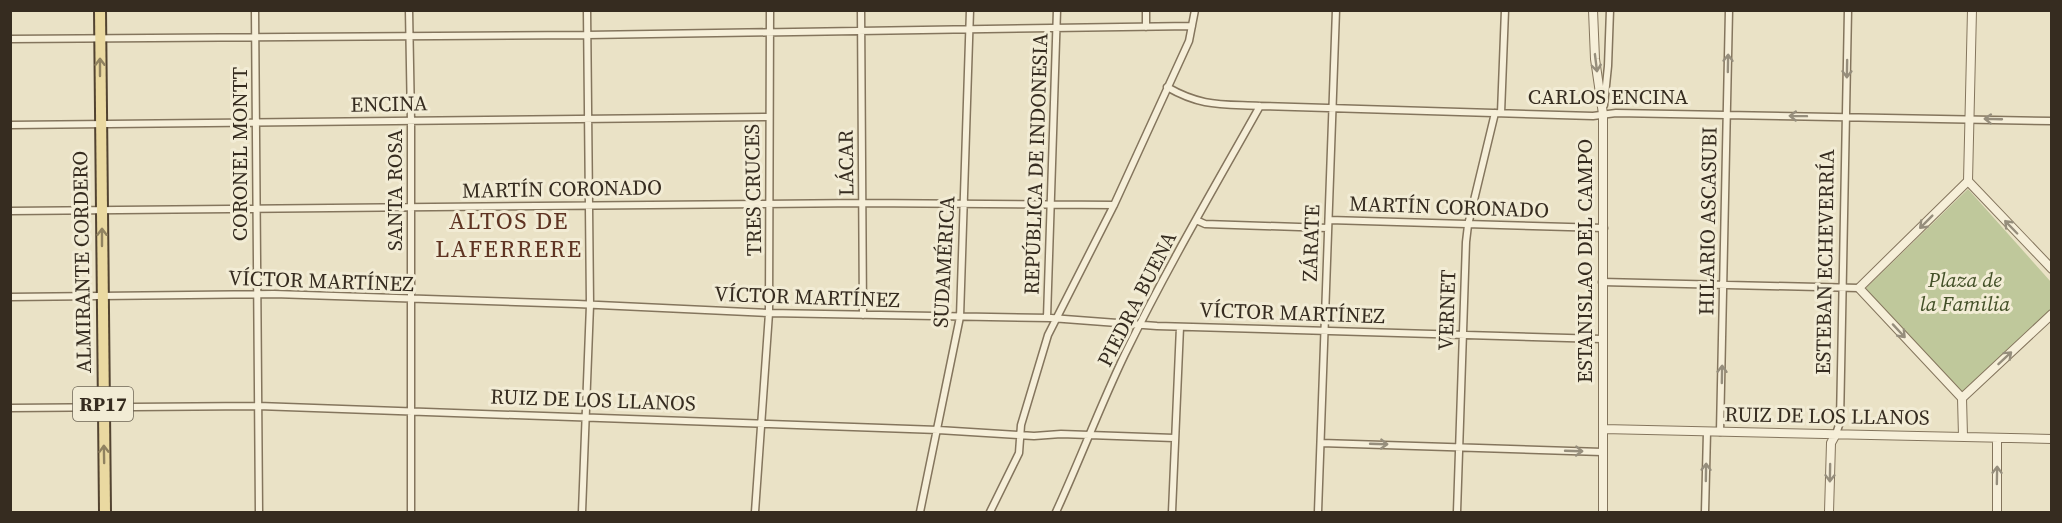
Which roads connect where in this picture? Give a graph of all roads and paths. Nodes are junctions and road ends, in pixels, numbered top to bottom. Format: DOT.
graph roads {
  1 [pos="100,10"];
  2 [pos="255,10"];
  3 [pos="409,10"];
  4 [pos="587,10"];
  5 [pos="770,10"];
  6 [pos="861,10"];
  7 [pos="970,10"];
  8 [pos="1057,10"];
  9 [pos="1146,10"];
  10 [pos="1195,10"];
  11 [pos="1336,10"];
  12 [pos="1505,10"];
  13 [pos="1593,10"];
  14 [pos="1610,10"];
  15 [pos="1729,10"];
  16 [pos="1848,10"];
  17 [pos="1972,10"];
  18 [pos="1192,26"];
  19 [pos="1146,27"];
  20 [pos="1057,28"];
  21 [pos="971,29"];
  22 [pos="861,30"];
  23 [pos="769,32"];
  24 [pos="409,35"];
  25 [pos="587,35"];
  26 [pos="255,37"];
  27 [pos="100,38"];
  28 [pos="10,39"];
  29 [pos="1167,87"];
  30 [pos="1260,106"];
  31 [pos="1333,109"];
  32 [pos="1498,113"];
  33 [pos="1603,114"];
  34 [pos="1727,115"];
  35 [pos="769,117"];
  36 [pos="1846,117"];
  37 [pos="589,118"];
  38 [pos="1969,118"];
  39 [pos="411,121"];
  40 [pos="2052,121"];
  41 [pos="256,123"];
  42 [pos="100,124"];
  43 [pos="10,125"];
  44 [pos="1968,181"];
  45 [pos="964,202"];
  46 [pos="863,203"];
  47 [pos="589,204"];
  48 [pos="771,204"];
  49 [pos="1051,204"];
  50 [pos="1114,205"];
  51 [pos="411,207"];
  52 [pos="257,208"];
  53 [pos="101,210"];
  54 [pos="10,211"];
  55 [pos="1196,220"];
  56 [pos="1329,220"];
  57 [pos="1468,225"];
  58 [pos="1328,228"];
  59 [pos="1604,228"];
  60 [pos="2052,269"];
  61 [pos="1602,282"];
  62 [pos="1724,285"];
  63 [pos="1842,288"];
  64 [pos="1859,288"];
  65 [pos="257,294"];
  66 [pos="102,296"];
  67 [pos="10,297"];
  68 [pos="412,300"];
  69 [pos="590,304"];
  70 [pos="769,313"];
  71 [pos="2052,314"];
  72 [pos="863,315"];
  73 [pos="960,317"];
  74 [pos="1047,318"];
  75 [pos="1057,318"];
  76 [pos="1140,325"];
  77 [pos="1180,327"];
  78 [pos="1325,330"];
  79 [pos="1462,334"];
  80 [pos="1602,339"];
  81 [pos="1962,398"];
  82 [pos="258,406"];
  83 [pos="10,408"];
  84 [pos="104,408"];
  85 [pos="411,411"];
  86 [pos="586,418"];
  87 [pos="762,424"];
  88 [pos="1603,429"];
  89 [pos="938,430"];
  90 [pos="1707,432"];
  91 [pos="1720,432"];
  92 [pos="1020,435"];
  93 [pos="1090,435"];
  94 [pos="1836,435"];
  95 [pos="1963,436"];
  96 [pos="1174,438"];
  97 [pos="1997,438"];
  98 [pos="2052,439"];
  99 [pos="1321,443"];
  100 [pos="1458,447"];
  101 [pos="1602,452"];
  102 [pos="105,513"];
  103 [pos="259,513"];
  104 [pos="411,513"];
  105 [pos="582,513"];
  106 [pos="754,513"];
  107 [pos="920,513"];
  108 [pos="990,513"];
  109 [pos="1056,513"];
  110 [pos="1172,513"];
  111 [pos="1318,513"];
  112 [pos="1456,513"];
  113 [pos="1603,513"];
  114 [pos="1705,513"];
  115 [pos="1829,513"];
  116 [pos="1997,513"];
  1 -- 27 [label="main road, ALMIRANTE CORDERO / RP17"];
  2 -- 26 [label="street, CORONEL MONTT"];
  3 -- 24 [label="street, SANTA ROSA"];
  4 -- 25 [label="street"];
  5 -- 23 [label="street, TRES CRUCES"];
  6 -- 22 [label="street, LÁCAR"];
  7 -- 21 [label="street, SUDAMÉRICA"];
  8 -- 20 [label="street, REPÚBLICA DE INDONESIA"];
  9 -- 19 [label="street"];
  10 -- 18 [label="street"];
  11 -- 31 [label="street, ZÁRATE"];
  12 -- 32 [label="street, VERNET"];
  13 -- 33 [label="street, ESTANISLAO DEL CAMPO, one-way"];
  14 -- 33 [label="street"];
  34 -- 15 [label="street, HILARIO ASCASUBI, one-way"];
  16 -- 36 [label="street, ESTEBAN ECHEVERRÍA, one-way"];
  17 -- 38 [label="street"];
  18 -- 19 [label="street"];
  18 -- 29 [label="street"];
  19 -- 20 [label="street"];
  20 -- 21 [label="street"];
  20 -- 49 [label="street, REPÚBLICA DE INDONESIA"];
  21 -- 22 [label="street"];
  21 -- 45 [label="street, SUDAMÉRICA"];
  22 -- 23 [label="street"];
  22 -- 46 [label="street, LÁCAR"];
  23 -- 25 [label="street"];
  23 -- 35 [label="street, TRES CRUCES"];
  24 -- 25 [label="street"];
  24 -- 26 [label="street"];
  24 -- 39 [label="street, SANTA ROSA"];
  25 -- 37 [label="street"];
  26 -- 27 [label="street"];
  26 -- 41 [label="street, CORONEL MONTT"];
  27 -- 28 [label="street"];
  42 -- 27 [label="main road, ALMIRANTE CORDERO / RP17, one-way"];
  29 -- 30 [label="street, CARLOS ENCINA"];
  29 -- 50 [label="street"];
  30 -- 31 [label="street, CARLOS ENCINA"];
  30 -- 55 [label="street, PIEDRA BUENA"];
  31 -- 32 [label="street, CARLOS ENCINA"];
  31 -- 56 [label="street, ZÁRATE"];
  32 -- 33 [label="street, CARLOS ENCINA"];
  32 -- 57 [label="street, VERNET"];
  33 -- 34 [label="street, CARLOS ENCINA"];
  33 -- 59 [label="street, ESTANISLAO DEL CAMPO"];
  36 -- 34 [label="street, CARLOS ENCINA, one-way"];
  34 -- 62 [label="street, HILARIO ASCASUBI"];
  35 -- 37 [label="street, ENCINA"];
  35 -- 48 [label="street, TRES CRUCES"];
  36 -- 38 [label="street, CARLOS ENCINA"];
  36 -- 63 [label="street, ESTEBAN ECHEVERRÍA"];
  37 -- 39 [label="street, ENCINA"];
  37 -- 47 [label="street"];
  40 -- 38 [label="street, CARLOS ENCINA, one-way"];
  38 -- 44 [label="street"];
  39 -- 41 [label="street, ENCINA"];
  39 -- 51 [label="street, SANTA ROSA"];
  41 -- 42 [label="street, ENCINA"];
  41 -- 52 [label="street, CORONEL MONTT"];
  42 -- 43 [label="street, ENCINA"];
  42 -- 53 [label="main road, ALMIRANTE CORDERO / RP17"];
  60 -- 44 [label="street, one-way"];
  44 -- 64 [label="street, one-way"];
  45 -- 46 [label="street, MARTÍN CORONADO"];
  45 -- 49 [label="street, MARTÍN CORONADO"];
  45 -- 73 [label="street, SUDAMÉRICA"];
  46 -- 48 [label="street, MARTÍN CORONADO"];
  46 -- 72 [label="street, LÁCAR"];
  47 -- 48 [label="street, MARTÍN CORONADO"];
  47 -- 51 [label="street, MARTÍN CORONADO"];
  47 -- 69 [label="street"];
  48 -- 70 [label="street, TRES CRUCES"];
  49 -- 50 [label="street, MARTÍN CORONADO"];
  49 -- 74 [label="street, REPÚBLICA DE INDONESIA"];
  50 -- 75 [label="street"];
  51 -- 52 [label="street, MARTÍN CORONADO"];
  51 -- 68 [label="street, SANTA ROSA"];
  52 -- 53 [label="street, MARTÍN CORONADO"];
  52 -- 65 [label="street, CORONEL MONTT"];
  53 -- 54 [label="street, MARTÍN CORONADO"];
  66 -- 53 [label="main road, ALMIRANTE CORDERO / RP17, one-way"];
  55 -- 58 [label="street, MARTÍN CORONADO"];
  55 -- 76 [label="street, PIEDRA BUENA"];
  56 -- 57 [label="street, MARTÍN CORONADO"];
  56 -- 58 [label="street, ZÁRATE"];
  57 -- 59 [label="street, MARTÍN CORONADO"];
  57 -- 79 [label="street, VERNET"];
  58 -- 78 [label="street, ZÁRATE"];
  59 -- 61 [label="street, ESTANISLAO DEL CAMPO"];
  61 -- 62 [label="street"];
  61 -- 80 [label="street, ESTANISLAO DEL CAMPO"];
  62 -- 63 [label="street"];
  91 -- 62 [label="street, HILARIO ASCASUBI, one-way"];
  63 -- 64 [label="street"];
  63 -- 94 [label="street, ESTEBAN ECHEVERRÍA"];
  64 -- 81 [label="street, one-way"];
  65 -- 66 [label="street, VÍCTOR MARTÍNEZ"];
  65 -- 68 [label="street, VÍCTOR MARTÍNEZ"];
  65 -- 82 [label="street, CORONEL MONTT"];
  66 -- 67 [label="street, VÍCTOR MARTÍNEZ"];
  66 -- 84 [label="main road, ALMIRANTE CORDERO / RP17"];
  68 -- 69 [label="street, VÍCTOR MARTÍNEZ"];
  68 -- 85 [label="street, SANTA ROSA"];
  69 -- 70 [label="street, VÍCTOR MARTÍNEZ"];
  69 -- 86 [label="street"];
  70 -- 72 [label="street, VÍCTOR MARTÍNEZ"];
  70 -- 87 [label="street, TRES CRUCES"];
  81 -- 71 [label="street, one-way"];
  72 -- 73 [label="street, VÍCTOR MARTÍNEZ"];
  73 -- 74 [label="street, VÍCTOR MARTÍNEZ"];
  73 -- 89 [label="street, SUDAMÉRICA"];
  74 -- 75 [label="street, VÍCTOR MARTÍNEZ"];
  75 -- 76 [label="street, VÍCTOR MARTÍNEZ"];
  75 -- 92 [label="street"];
  76 -- 77 [label="street, VÍCTOR MARTÍNEZ"];
  76 -- 93 [label="street, PIEDRA BUENA"];
  77 -- 78 [label="street, VÍCTOR MARTÍNEZ"];
  77 -- 96 [label="street"];
  78 -- 79 [label="street, VÍCTOR MARTÍNEZ"];
  78 -- 99 [label="street, ZÁRATE"];
  79 -- 80 [label="street, VÍCTOR MARTÍNEZ"];
  79 -- 100 [label="street, VERNET"];
  80 -- 88 [label="street, ESTANISLAO DEL CAMPO"];
  81 -- 95 [label="street"];
  82 -- 84 [label="street, RUIZ DE LOS LLANOS"];
  82 -- 85 [label="street, RUIZ DE LOS LLANOS"];
  82 -- 103 [label="street, CORONEL MONTT"];
  83 -- 84 [label="street, RUIZ DE LOS LLANOS"];
  102 -- 84 [label="main road, ALMIRANTE CORDERO / RP17, one-way"];
  85 -- 86 [label="street, RUIZ DE LOS LLANOS"];
  85 -- 104 [label="street, SANTA ROSA"];
  86 -- 87 [label="street, RUIZ DE LOS LLANOS"];
  86 -- 105 [label="street"];
  87 -- 89 [label="street, RUIZ DE LOS LLANOS"];
  87 -- 106 [label="street, TRES CRUCES"];
  88 -- 90 [label="street, RUIZ DE LOS LLANOS"];
  88 -- 101 [label="street, ESTANISLAO DEL CAMPO"];
  89 -- 92 [label="street, RUIZ DE LOS LLANOS"];
  89 -- 107 [label="street, SUDAMÉRICA"];
  90 -- 91 [label="street, RUIZ DE LOS LLANOS"];
  114 -- 90 [label="street, one-way"];
  91 -- 94 [label="street, RUIZ DE LOS LLANOS"];
  92 -- 93 [label="street, RUIZ DE LOS LLANOS"];
  92 -- 108 [label="street"];
  93 -- 96 [label="street, RUIZ DE LOS LLANOS"];
  93 -- 109 [label="street, PIEDRA BUENA"];
  94 -- 95 [label="street, RUIZ DE LOS LLANOS"];
  94 -- 115 [label="street, ESTEBAN ECHEVERRÍA, one-way"];
  95 -- 97 [label="street, RUIZ DE LOS LLANOS"];
  96 -- 110 [label="street"];
  97 -- 98 [label="street, RUIZ DE LOS LLANOS"];
  116 -- 97 [label="street, one-way"];
  99 -- 100 [label="street, one-way"];
  99 -- 111 [label="street, ZÁRATE"];
  100 -- 101 [label="street, one-way"];
  100 -- 112 [label="street, VERNET"];
  101 -- 113 [label="street, ESTANISLAO DEL CAMPO"];
}
